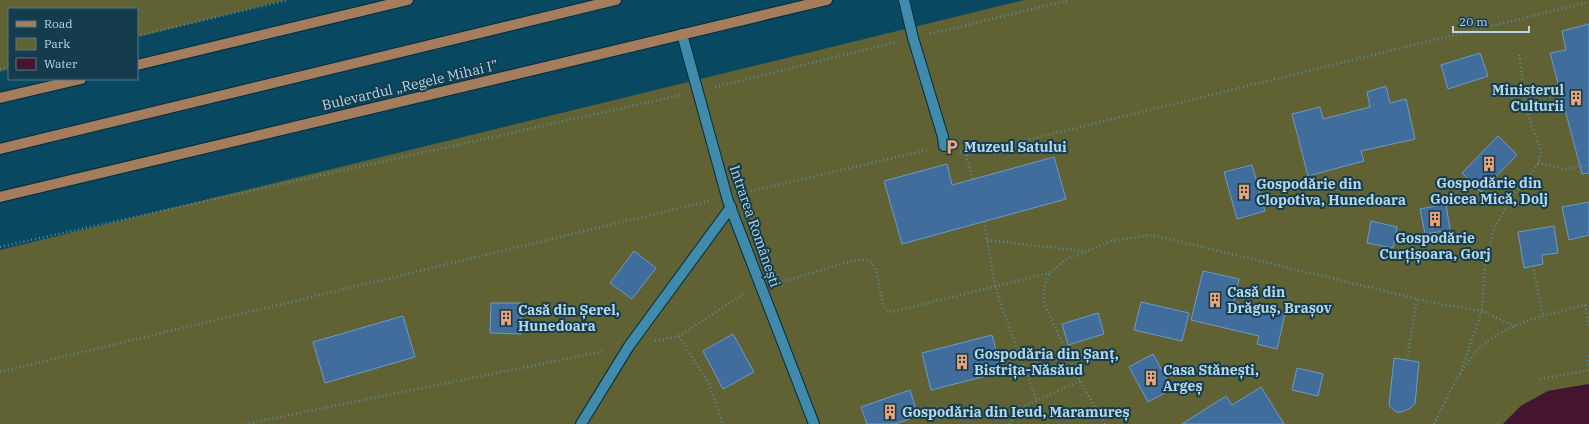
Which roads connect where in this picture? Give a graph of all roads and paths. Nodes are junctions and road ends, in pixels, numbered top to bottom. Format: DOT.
graph roads {
  1 [pos="289,0"];
  2 [pos="408,0"];
  3 [pos="616,0"];
  4 [pos="827,0"];
  5 [pos="904,0"];
  6 [pos="1070,0"];
  7 [pos="1589,2"];
  8 [pos="682,34"];
  9 [pos="138,36"];
  10 [pos="913,38"];
  11 [pos="1519,53"];
  12 [pos="138,65"];
  13 [pos="77,80"];
  14 [pos="698,91"];
  15 [pos="0,98"];
  16 [pos="944,146"];
  17 [pos="0,149"];
  18 [pos="966,155"];
  19 [pos="1538,162"];
  20 [pos="1589,165"];
  21 [pos="973,180"];
  22 [pos="727,196"];
  23 [pos="0,197"];
  24 [pos="731,208"];
  25 [pos="984,222"];
  26 [pos="987,240"];
  27 [pos="0,247"];
  28 [pos="1084,251"];
  29 [pos="1533,266"];
  30 [pos="1050,273"];
  31 [pos="995,286"];
  32 [pos="1417,299"];
  33 [pos="1589,304"];
  34 [pos="1585,305"];
  35 [pos="1482,311"];
  36 [pos="1543,317"];
  37 [pos="1589,325"];
  38 [pos="1515,326"];
  39 [pos="679,336"];
  40 [pos="1589,356"];
  41 [pos="1407,360"];
  42 [pos="1589,365"];
  43 [pos="1589,370"];
  44 [pos="0,372"];
  45 [pos="1460,374"];
  46 [pos="1540,379"];
  47 [pos="1080,381"];
  48 [pos="1036,401"];
  49 [pos="581,424"];
  50 [pos="723,424"];
  51 [pos="814,424"];
  52 [pos="1009,424"];
  53 [pos="1105,424"];
  54 [pos="1434,424"];
  1 -- 9 [label="path"];
  2 -- 12 [label="main road"];
  3 -- 17 [label="main road"];
  4 -- 8 [label="main road, Bulevardul „Regele Mihai I”"];
  5 -- 10 [label="street"];
  6 -- 10 [label="path"];
  7 -- 18 [label="path"];
  8 -- 14 [label="street, Intrarea Românești"];
  8 -- 23 [label="main road, Bulevardul „Regele Mihai I”"];
  10 -- 14 [label="path"];
  10 -- 16 [label="street"];
  11 -- 19 [label="path"];
  13 -- 15 [label="main road"];
  14 -- 22 [label="street, Intrarea Românești"];
  14 -- 27 [label="path"];
  16 -- 18 [label="path"];
  16 -- 22 [label="path"];
  18 -- 21 [label="path"];
  19 -- 20 [label="path"];
  19 -- 35 [label="path"];
  22 -- 24 [label="street, Intrarea Românești"];
  22 -- 44 [label="path"];
  24 -- 49 [label="street"];
  24 -- 51 [label="street, Intrarea Românești"];
  25 -- 26 [label="path"];
  26 -- 28 [label="path"];
  26 -- 31 [label="path"];
  28 -- 30 [label="path"];
  28 -- 32 [label="path"];
  29 -- 36 [label="path"];
  30 -- 31 [label="path"];
  30 -- 47 [label="path"];
  31 -- 48 [label="path"];
  32 -- 35 [label="path"];
  32 -- 41 [label="path"];
  33 -- 34 [label="path"];
  34 -- 36 [label="path"];
  34 -- 37 [label="path"];
  35 -- 38 [label="path"];
  35 -- 45 [label="path"];
  36 -- 38 [label="path"];
  38 -- 45 [label="path"];
  39 -- 50 [label="path"];
  40 -- 42 [label="path"];
  43 -- 46 [label="path"];
  45 -- 54 [label="path"];
  47 -- 48 [label="path"];
  47 -- 53 [label="path"];
  48 -- 52 [label="path"];
}
